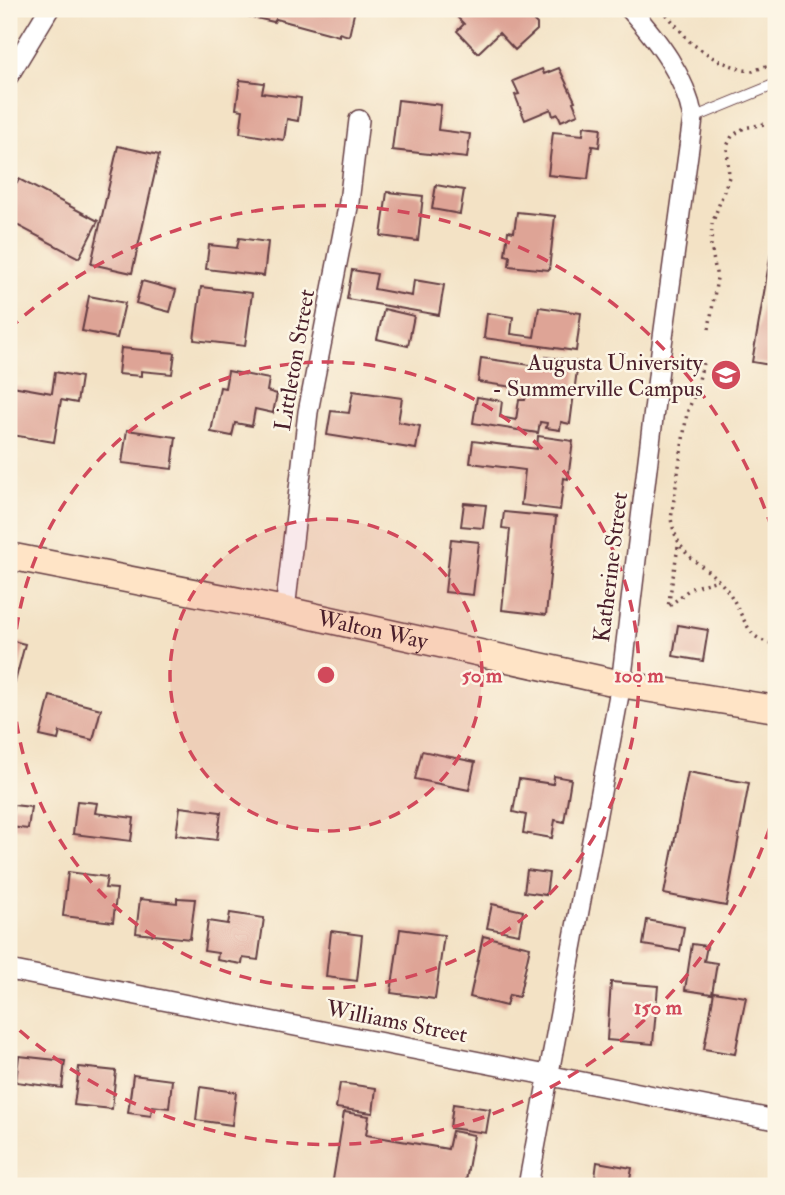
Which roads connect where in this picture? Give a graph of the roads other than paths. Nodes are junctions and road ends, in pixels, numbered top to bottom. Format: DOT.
graph roads {
  1 [pos="49,9"];
  2 [pos="630,9"];
  3 [pos="9,75"];
  4 [pos="776,84"];
  5 [pos="693,118"];
  6 [pos="359,120"];
  7 [pos="9,556"];
  8 [pos="285,610"];
  9 [pos="621,684"];
  10 [pos="776,709"];
  11 [pos="9,970"];
  12 [pos="548,1075"];
  13 [pos="776,1120"];
  14 [pos="528,1186"];
  1 -- 3 [label="street"];
  2 -- 5 [label="street, Katherine Street"];
  4 -- 5 [label="lane"];
  5 -- 9 [label="street, Katherine Street"];
  6 -- 8 [label="street, Littleton Street"];
  7 -- 8 [label="main road, Walton Way"];
  8 -- 9 [label="main road, Walton Way"];
  9 -- 10 [label="main road, Walton Way"];
  9 -- 12 [label="street, Katherine Street"];
  11 -- 12 [label="street, Williams Street"];
  12 -- 13 [label="street, Williams Street"];
  12 -- 14 [label="street, Katherine Street"];
}
